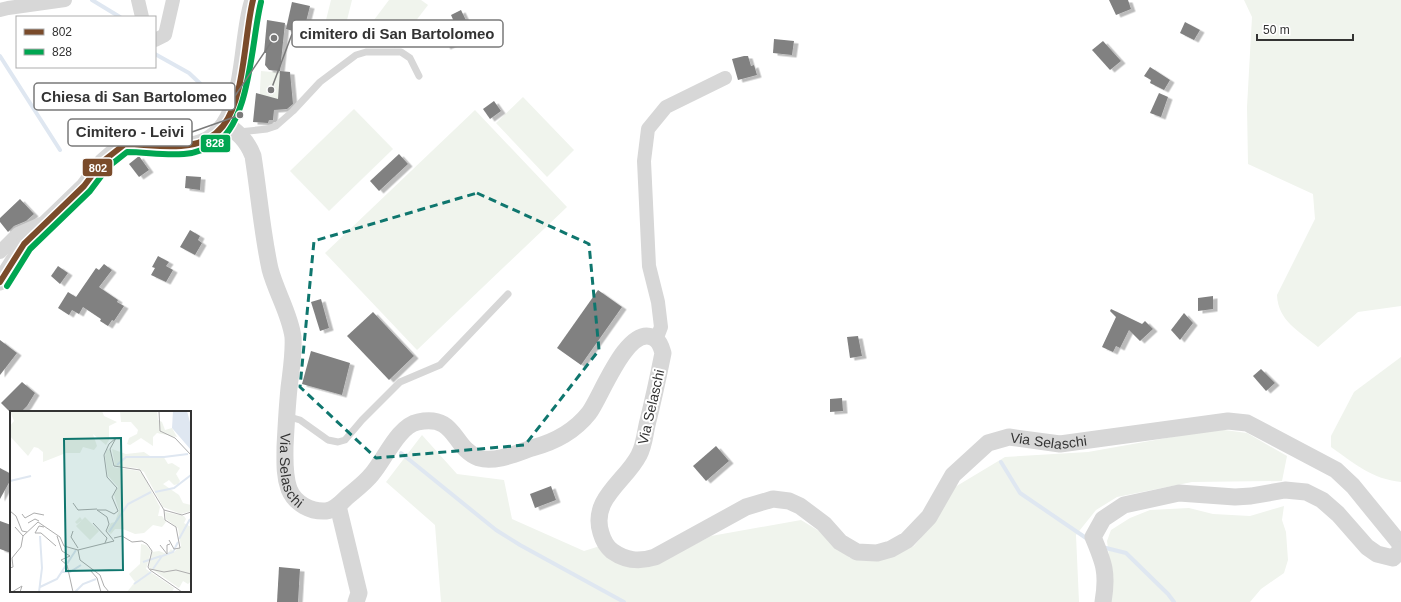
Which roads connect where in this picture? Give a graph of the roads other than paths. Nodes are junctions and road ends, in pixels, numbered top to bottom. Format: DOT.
graph roads {
  1 [pos="65,0"];
  2 [pos="138,0"];
  3 [pos="173,0"];
  4 [pos="253,0"];
  5 [pos="0,10"];
  6 [pos="142,16"];
  7 [pos="156,40"];
  8 [pos="420,76"];
  9 [pos="725,78"];
  10 [pos="231,128"];
  11 [pos="47,222"];
  12 [pos="0,252"];
  13 [pos="0,282"];
  14 [pos="508,294"];
  15 [pos="656,340"];
  16 [pos="286,416"];
  17 [pos="338,506"];
  18 [pos="1401,545"];
  19 [pos="1401,550"];
  20 [pos="356,602"];
  21 [pos="1103,602"];
  1 -- 5 [label="street"];
  2 -- 6 [label="street"];
  3 -- 7 [label="street"];
  4 -- 10 [label="street"];
  8 -- 10 [label="lane"];
  9 -- 15 [label="street"];
  10 -- 11 [label="street"];
  10 -- 16 [label="street, Via Selaschi"];
  11 -- 12 [label="street"];
  11 -- 13 [label="street"];
  14 -- 16 [label="lane"];
  15 -- 17 [label="street, Via Selaschi"];
  15 -- 18 [label="street, Via Selaschi"];
  16 -- 17 [label="street, Via Selaschi"];
  17 -- 20 [label="street"];
  19 -- 21 [label="street"];
}
